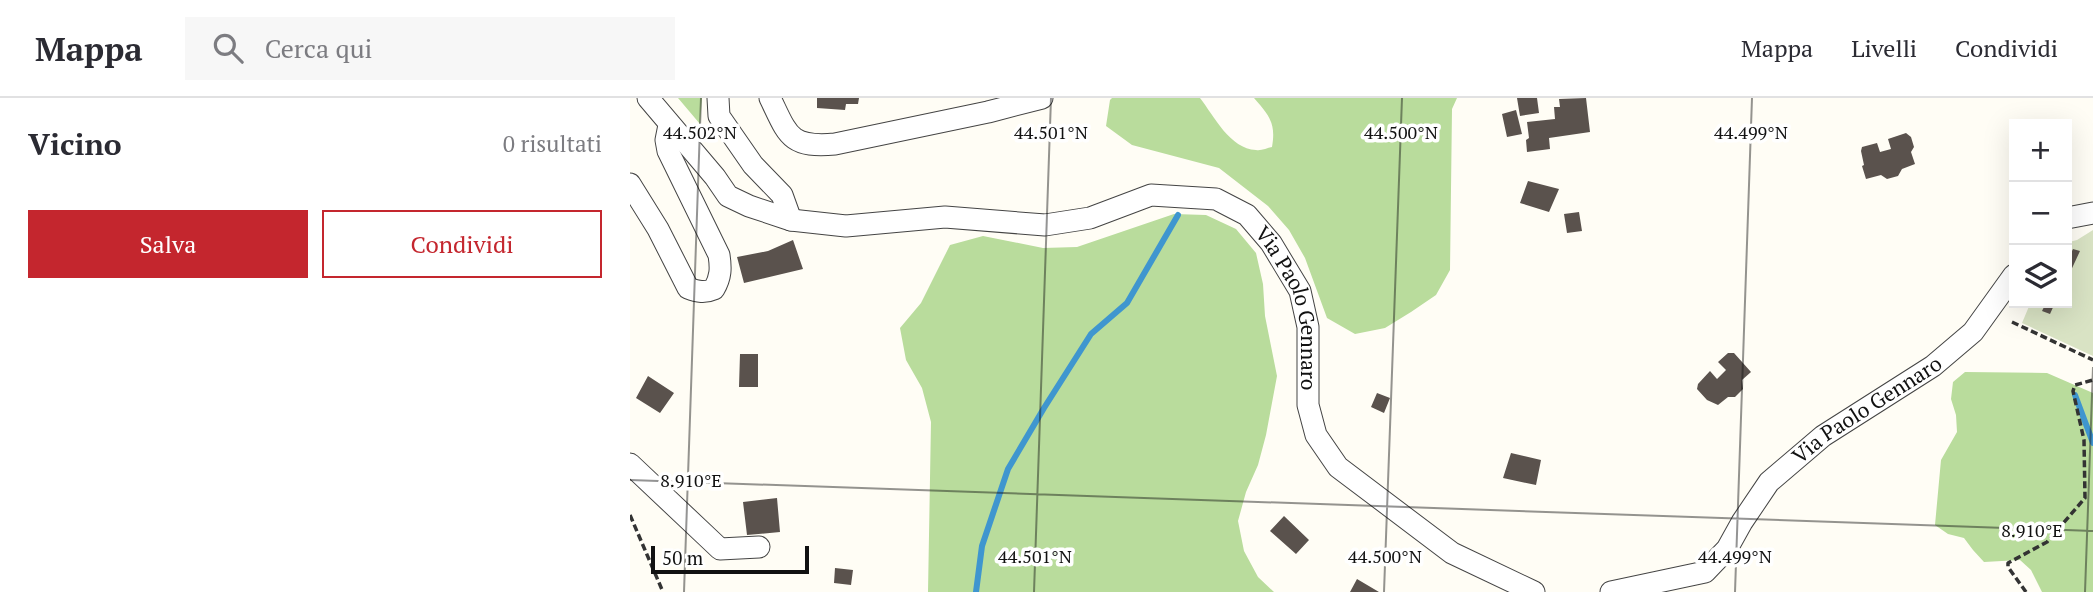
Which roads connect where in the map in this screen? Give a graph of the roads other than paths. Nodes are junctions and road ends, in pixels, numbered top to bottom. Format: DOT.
graph roads {
  1 [pos="648,98"];
  2 [pos="718,98"];
  3 [pos="769,98"];
  4 [pos="1042,98"];
  5 [pos="669,125"];
  6 [pos="630,184"];
  7 [pos="2072,218"];
  8 [pos="791,220"];
  9 [pos="2090,220"];
  10 [pos="2009,282"];
  11 [pos="630,464"];
  12 [pos="760,547"];
  13 [pos="1534,592"];
  14 [pos="1611,592"];
  1 -- 5 [label="street, Via Paolo Gennaro"];
  2 -- 8 [label="street"];
  3 -- 4 [label="street"];
  5 -- 6 [label="street"];
  5 -- 8 [label="street, Via Paolo Gennaro"];
  7 -- 9 [label="street"];
  8 -- 13 [label="street, Via Paolo Gennaro"];
  10 -- 14 [label="street, Via Paolo Gennaro"];
  11 -- 12 [label="street"];
}
